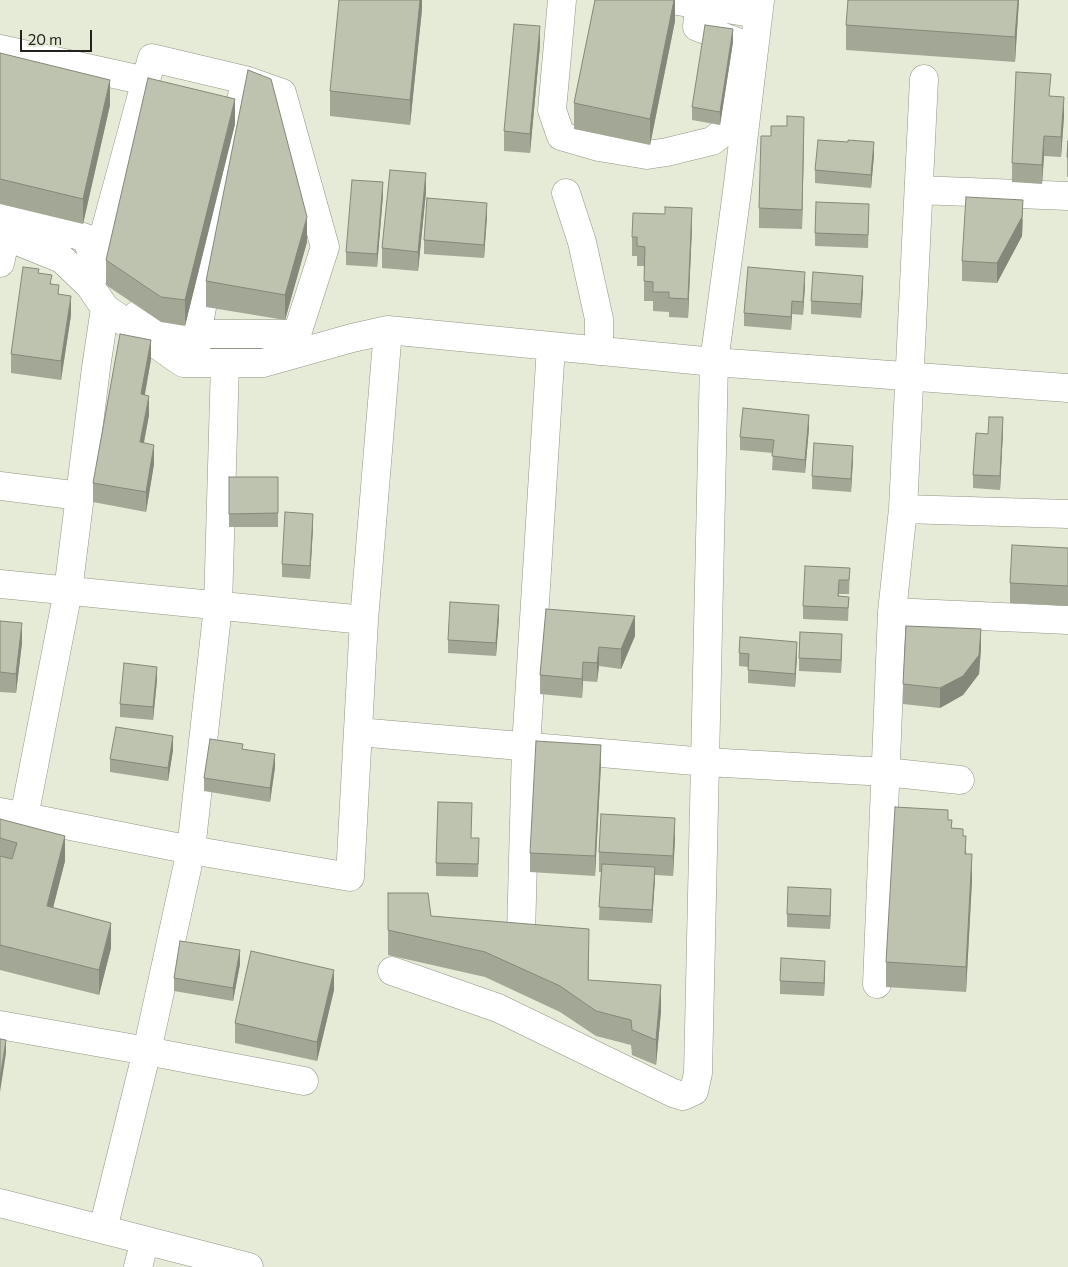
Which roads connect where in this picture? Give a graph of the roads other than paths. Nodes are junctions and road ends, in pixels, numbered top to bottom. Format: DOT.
graph roads {
  1 [pos="562,0"];
  2 [pos="671,0"];
  3 [pos="700,2"];
  4 [pos="759,7"];
  5 [pos="0,49"];
  6 [pos="924,79"];
  7 [pos="245,80"];
  8 [pos="146,81"];
  9 [pos="918,190"];
  10 [pos="566,193"];
  11 [pos="1068,196"];
  12 [pos="2,227"];
  13 [pos="0,263"];
  14 [pos="98,286"];
  15 [pos="388,330"];
  16 [pos="197,334"];
  17 [pos="303,342"];
  18 [pos="551,346"];
  19 [pos="599,350"];
  20 [pos="714,362"];
  21 [pos="196,363"];
  22 [pos="225,363"];
  23 [pos="908,377"];
  24 [pos="1068,388"];
  25 [pos="0,486"];
  26 [pos="80,496"];
  27 [pos="903,509"];
  28 [pos="1068,514"];
  29 [pos="0,584"];
  30 [pos="68,591"];
  31 [pos="218,606"];
  32 [pos="892,612"];
  33 [pos="364,620"];
  34 [pos="1068,620"];
  35 [pos="358,732"];
  36 [pos="526,747"];
  37 [pos="706,762"];
  38 [pos="886,772"];
  39 [pos="960,780"];
  40 [pos="12,814"];
  41 [pos="191,850"];
  42 [pos="521,935"];
  43 [pos="392,971"];
  44 [pos="877,984"];
  45 [pos="0,1025"];
  46 [pos="146,1050"];
  47 [pos="304,1081"];
  48 [pos="0,1204"];
  49 [pos="103,1229"];
  50 [pos="146,1240"];
  51 [pos="138,1267"];
  52 [pos="249,1267"];
  1 -- 3 [label="street"];
  2 -- 3 [label="street"];
  3 -- 4 [label="street"];
  4 -- 20 [label="street"];
  5 -- 8 [label="street"];
  6 -- 9 [label="street"];
  7 -- 8 [label="street"];
  7 -- 16 [label="street"];
  7 -- 17 [label="street"];
  8 -- 14 [label="street"];
  9 -- 11 [label="street"];
  9 -- 23 [label="street"];
  10 -- 19 [label="street"];
  12 -- 13 [label="street"];
  12 -- 14 [label="street"];
  14 -- 16 [label="street"];
  14 -- 21 [label="street"];
  14 -- 26 [label="street"];
  15 -- 17 [label="street"];
  15 -- 18 [label="street"];
  15 -- 33 [label="street"];
  16 -- 17 [label="street"];
  16 -- 21 [label="street"];
  17 -- 22 [label="street"];
  18 -- 19 [label="street"];
  18 -- 36 [label="street"];
  19 -- 20 [label="street"];
  20 -- 23 [label="street"];
  20 -- 37 [label="street"];
  21 -- 22 [label="street"];
  22 -- 31 [label="street"];
  23 -- 24 [label="street"];
  23 -- 27 [label="street"];
  25 -- 26 [label="street"];
  26 -- 30 [label="street"];
  27 -- 28 [label="street"];
  27 -- 32 [label="street"];
  29 -- 30 [label="street"];
  30 -- 31 [label="street"];
  30 -- 40 [label="street"];
  31 -- 33 [label="street"];
  31 -- 41 [label="street"];
  32 -- 34 [label="street"];
  32 -- 38 [label="street"];
  33 -- 35 [label="street"];
  35 -- 36 [label="street"];
  35 -- 41 [label="street"];
  36 -- 37 [label="street"];
  36 -- 42 [label="street"];
  37 -- 38 [label="street"];
  37 -- 43 [label="street"];
  38 -- 39 [label="street"];
  38 -- 44 [label="street"];
  40 -- 41 [label="street"];
  41 -- 46 [label="street"];
  45 -- 46 [label="street"];
  46 -- 47 [label="street"];
  46 -- 49 [label="street"];
  48 -- 49 [label="street"];
  49 -- 50 [label="street"];
  50 -- 51 [label="street"];
  50 -- 52 [label="street"];
}
